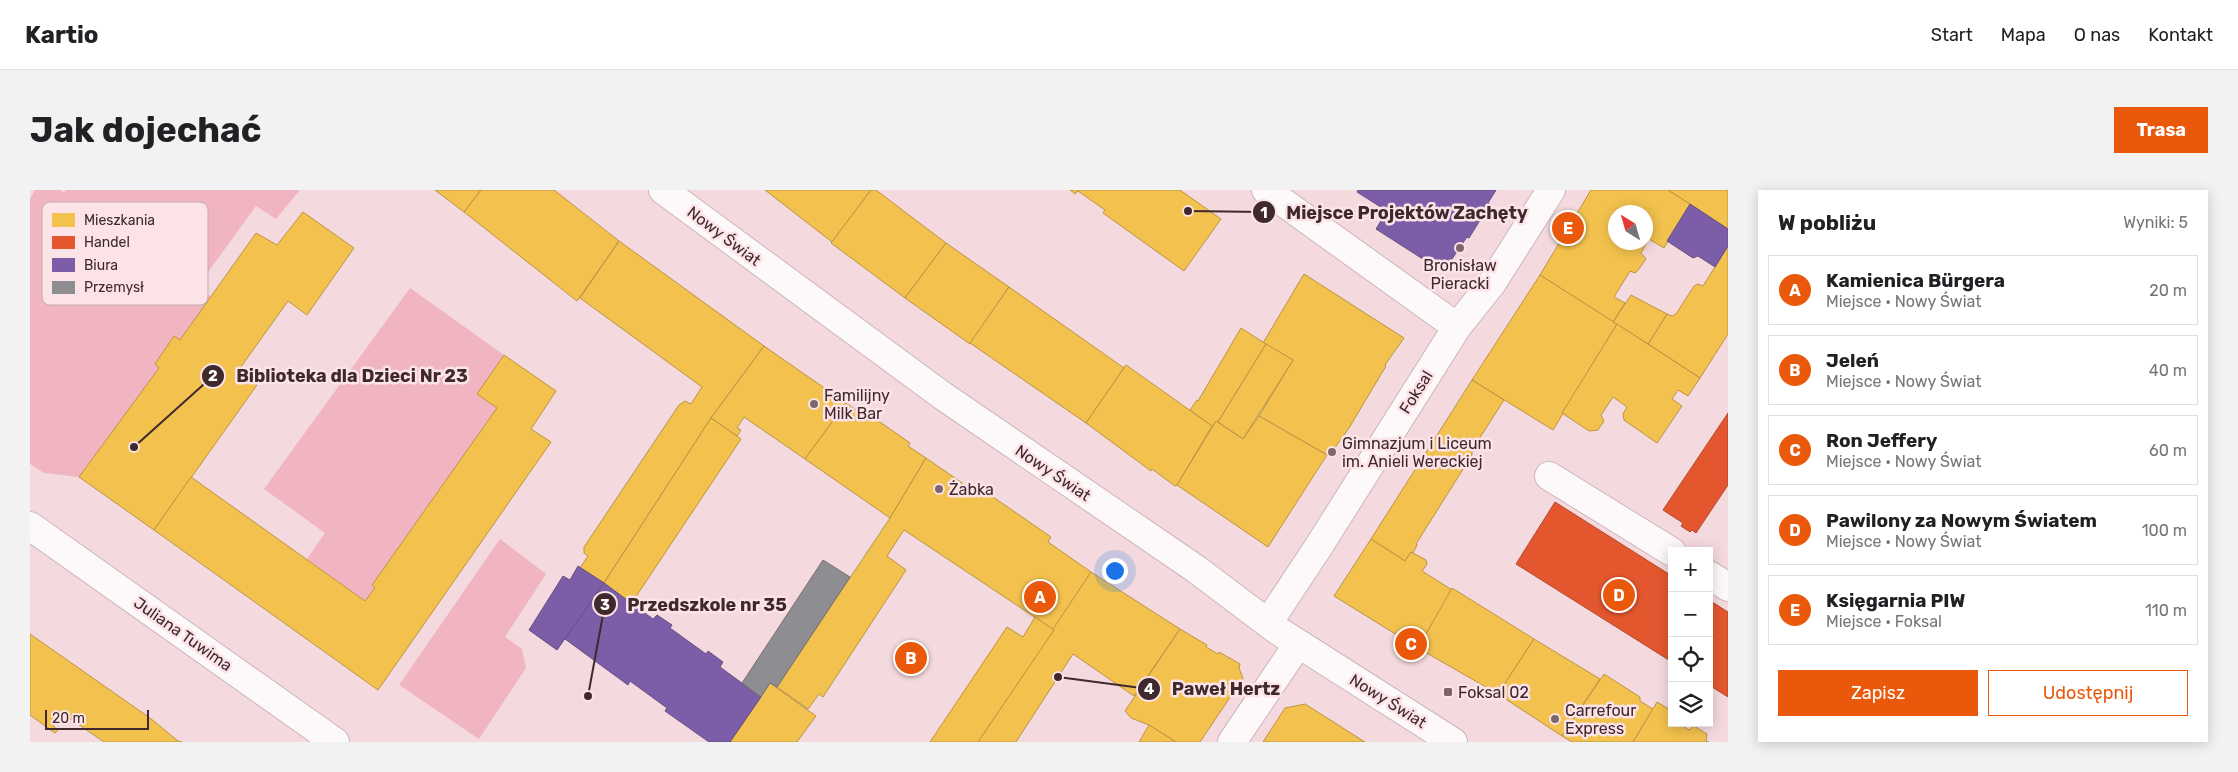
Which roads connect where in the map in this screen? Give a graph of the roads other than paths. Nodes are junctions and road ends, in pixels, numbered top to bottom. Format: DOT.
graph roads {
  1 [pos="663,190"];
  2 [pos="1266,190"];
  3 [pos="1551,190"];
  4 [pos="1457,326"];
  5 [pos="1549,476"];
  6 [pos="30,526"];
  7 [pos="1668,550"];
  8 [pos="1713,578"];
  9 [pos="1728,587"];
  10 [pos="1268,623"];
  11 [pos="1298,644"];
  12 [pos="335,742"];
  13 [pos="1232,742"];
  14 [pos="1453,742"];
  1 -- 10 [label="street, Nowy Świat"];
  2 -- 4 [label="street"];
  3 -- 4 [label="street, Foksal"];
  4 -- 10 [label="street, Foksal"];
  5 -- 7 [label="street"];
  6 -- 12 [label="street, Juliana Tuwima"];
  8 -- 9 [label="street"];
  10 -- 11 [label="street, Nowy Świat"];
  11 -- 13 [label="street"];
  11 -- 14 [label="street, Nowy Świat"];
}
